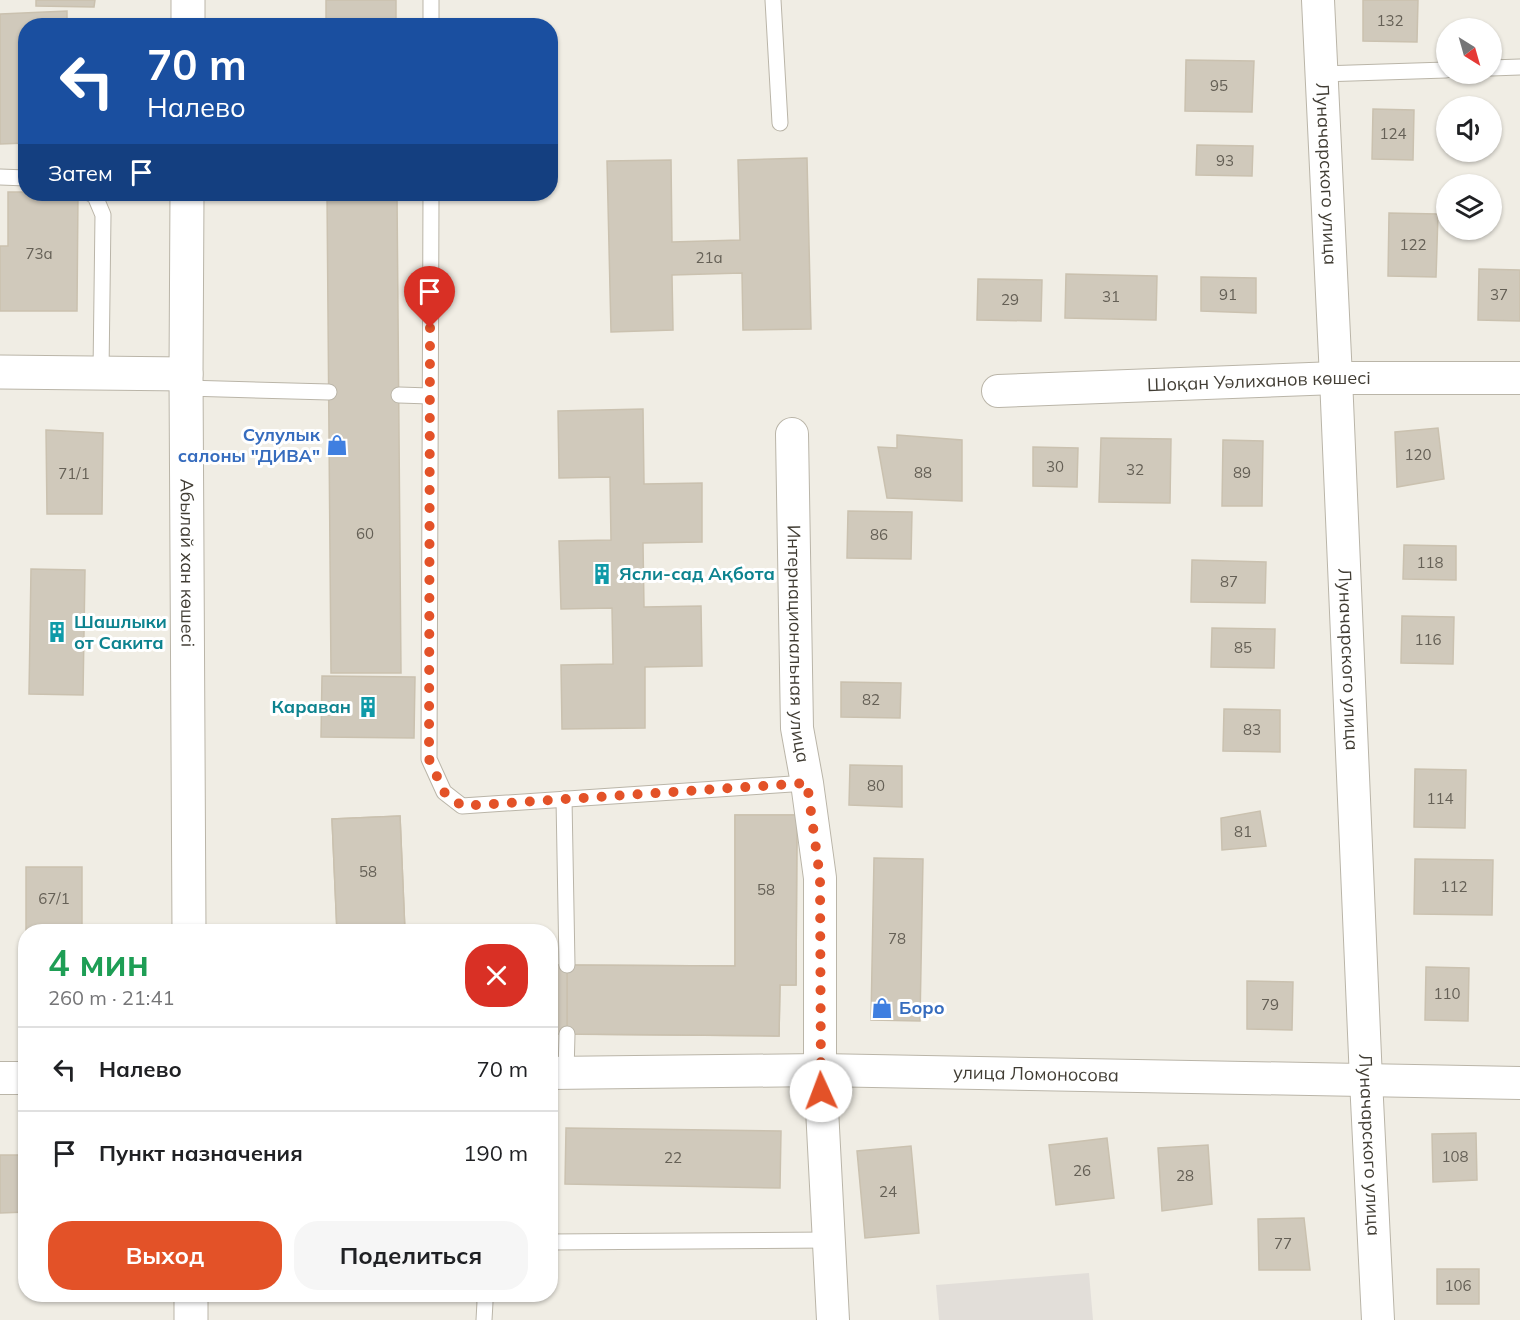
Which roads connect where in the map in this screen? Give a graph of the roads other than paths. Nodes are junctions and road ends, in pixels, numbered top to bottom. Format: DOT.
graph roads {
  1 [pos="188,0"];
  2 [pos="431,0"];
  3 [pos="772,0"];
  4 [pos="1318,0"];
  5 [pos="188,18"];
  6 [pos="431,18"];
  7 [pos="1502,68"];
  8 [pos="1520,68"];
  9 [pos="1436,70"];
  10 [pos="1321,74"];
  11 [pos="780,123"];
  12 [pos="0,177"];
  13 [pos="18,178"];
  14 [pos="97,201"];
  15 [pos="187,201"];
  16 [pos="431,201"];
  17 [pos="0,372"];
  18 [pos="101,373"];
  19 [pos="1336,378"];
  20 [pos="1520,378"];
  21 [pos="186,381"];
  22 [pos="329,392"];
  23 [pos="998,392"];
  24 [pos="399,395"];
  25 [pos="430,396"];
  26 [pos="792,434"];
  27 [pos="807,783"];
  28 [pos="564,799"];
  29 [pos="189,924"];
  30 [pos="567,965"];
  31 [pos="567,1034"];
  32 [pos="820,1070"];
  33 [pos="558,1073"];
  34 [pos="0,1078"];
  35 [pos="18,1078"];
  36 [pos="1366,1080"];
  37 [pos="1520,1083"];
  38 [pos="829,1240"];
  39 [pos="558,1242"];
  40 [pos="190,1302"];
  41 [pos="485,1302"];
  42 [pos="191,1320"];
  43 [pos="484,1320"];
  44 [pos="833,1320"];
  45 [pos="1378,1320"];
  1 -- 5 [label="street"];
  2 -- 6 [label="lane"];
  3 -- 11 [label="lane"];
  4 -- 10 [label="street, Луначарского улица"];
  7 -- 8 [label="lane"];
  9 -- 10 [label="lane"];
  10 -- 19 [label="street, Луначарского улица"];
  12 -- 13 [label="lane"];
  14 -- 18 [label="lane"];
  15 -- 21 [label="street, Абылай хан көшесі"];
  16 -- 25 [label="lane"];
  17 -- 18 [label="street"];
  18 -- 21 [label="street"];
  19 -- 20 [label="street, Шоқан Уәлиханов көшесі"];
  19 -- 23 [label="street, Шоқан Уәлиханов көшесі"];
  19 -- 36 [label="street, Луначарского улица"];
  21 -- 22 [label="lane"];
  21 -- 29 [label="street, Абылай хан көшесі"];
  24 -- 25 [label="lane"];
  25 -- 28 [label="lane"];
  26 -- 27 [label="street, Интернациональная улица"];
  27 -- 28 [label="lane"];
  27 -- 32 [label="street, Интернациональная улица"];
  28 -- 30 [label="lane"];
  31 -- 33 [label="lane"];
  32 -- 33 [label="street, улица Ломоносова"];
  32 -- 36 [label="street, улица Ломоносова"];
  32 -- 38 [label="street, Интернациональная улица"];
  34 -- 35 [label="street"];
  36 -- 37 [label="street, улица Ломоносова"];
  36 -- 45 [label="street, Луначарского улица"];
  38 -- 39 [label="lane"];
  38 -- 44 [label="street, Интернациональная улица"];
  40 -- 42 [label="street"];
  41 -- 43 [label="lane"];
}
